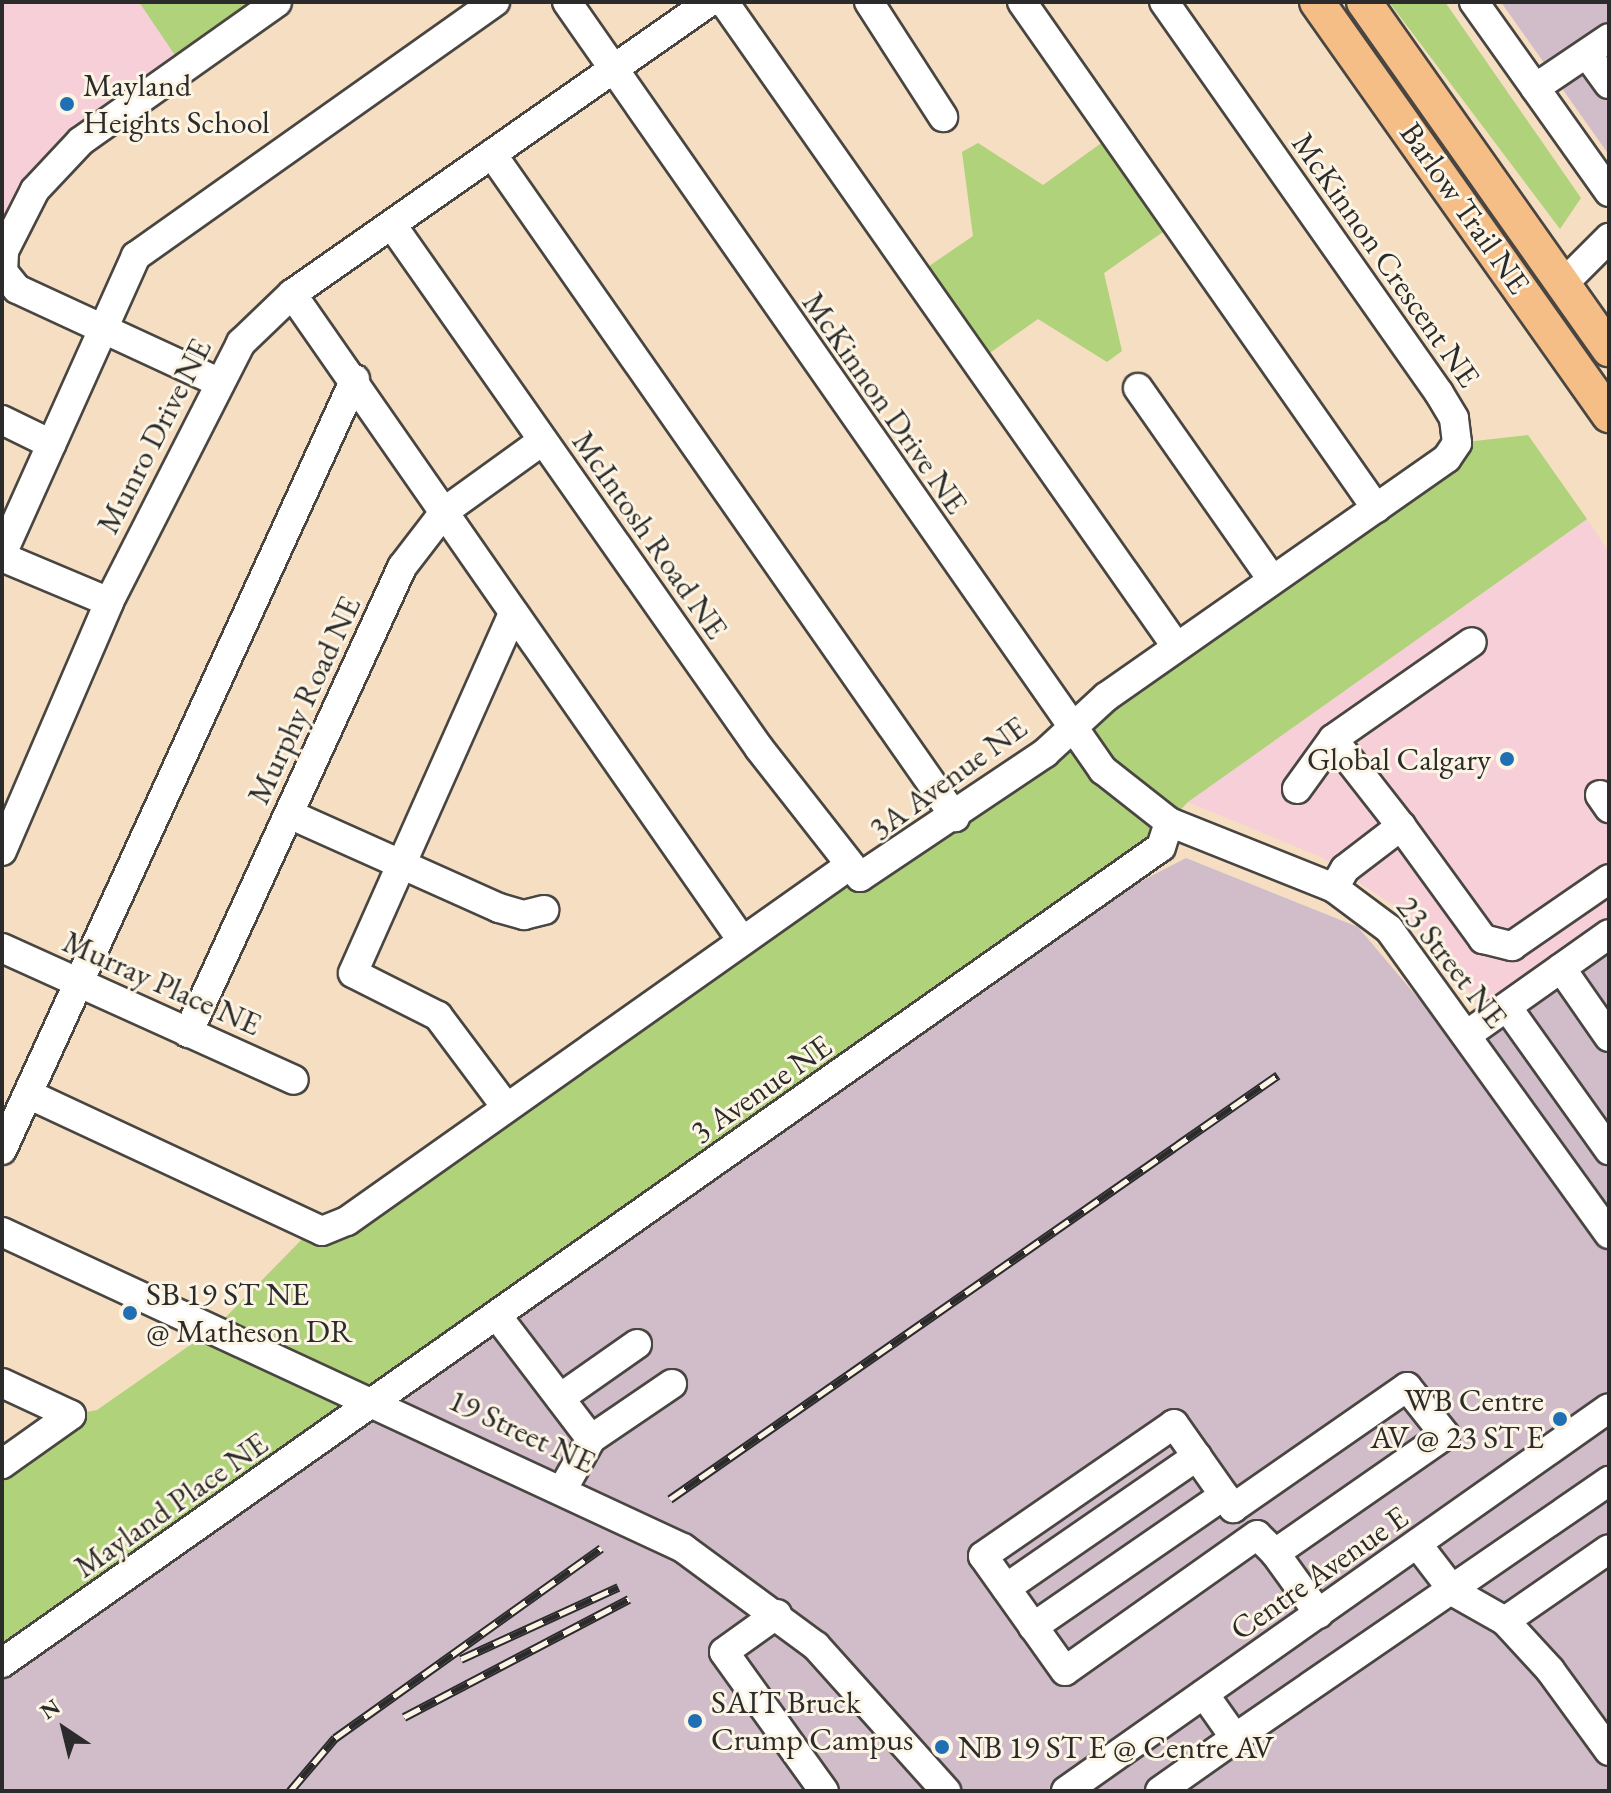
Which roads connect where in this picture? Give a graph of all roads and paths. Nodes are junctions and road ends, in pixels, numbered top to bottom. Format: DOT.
graph roads {
  1 [pos="277,2"];
  2 [pos="495,2"];
  3 [pos="567,2"];
  4 [pos="709,2"];
  5 [pos="724,2"];
  6 [pos="869,2"];
  7 [pos="1022,2"];
  8 [pos="1164,2"];
  9 [pos="1317,2"];
  10 [pos="1364,2"];
  11 [pos="1474,2"];
  12 [pos="1602,50"];
  13 [pos="611,70"];
  14 [pos="1609,84"];
  15 [pos="1535,88"];
  16 [pos="943,117"];
  17 [pos="492,154"];
  18 [pos="1609,192"];
  19 [pos="392,225"];
  20 [pos="1609,238"];
  21 [pos="1564,283"];
  22 [pos="292,294"];
  23 [pos="1548,325"];
  24 [pos="104,328"];
  25 [pos="1609,349"];
  26 [pos="355,379"];
  27 [pos="216,381"];
  28 [pos="1138,388"];
  29 [pos="1609,415"];
  30 [pos="2,420"];
  31 [pos="542,441"];
  32 [pos="51,444"];
  33 [pos="1376,508"];
  34 [pos="445,511"];
  35 [pos="2,555"];
  36 [pos="1271,578"];
  37 [pos="109,602"];
  38 [pos="513,613"];
  39 [pos="1472,642"];
  40 [pos="1176,646"];
  41 [pos="1072,728"];
  42 [pos="1333,739"];
  43 [pos="1297,789"];
  44 [pos="289,814"];
  45 [pos="955,817"];
  46 [pos="1169,822"];
  47 [pos="1401,826"];
  48 [pos="5,837"];
  49 [pos="400,864"];
  50 [pos="853,873"];
  51 [pos="1609,879"];
  52 [pos="1334,888"];
  53 [pos="544,910"];
  54 [pos="1609,934"];
  55 [pos="741,939"];
  56 [pos="2,948"];
  57 [pos="1561,968"];
  58 [pos="80,985"];
  59 [pos="1507,1007"];
  60 [pos="188,1033"];
  61 [pos="1468,1034"];
  62 [pos="1609,1037"];
  63 [pos="294,1080"];
  64 [pos="28,1094"];
  65 [pos="506,1107"];
  66 [pos="2,1150"];
  67 [pos="1609,1150"];
  68 [pos="2,1232"];
  69 [pos="1609,1234"];
  70 [pos="498,1317"];
  71 [pos="637,1344"];
  72 [pos="2,1383"];
  73 [pos="672,1384"];
  74 [pos="560,1398"];
  75 [pos="379,1402"];
  76 [pos="1609,1408"];
  77 [pos="591,1439"];
  78 [pos="1197,1456"];
  79 [pos="2,1464"];
  80 [pos="1609,1481"];
  81 [pos="564,1487"];
  82 [pos="1229,1501"];
  83 [pos="1266,1544"];
  84 [pos="1418,1545"];
  85 [pos="1609,1549"];
  86 [pos="1006,1588"];
  87 [pos="1454,1592"];
  88 [pos="777,1614"];
  89 [pos="1319,1614"];
  90 [pos="1505,1621"];
  91 [pos="1033,1627"];
  92 [pos="2,1663"];
  93 [pos="1204,1694"];
  94 [pos="1235,1738"];
  95 [pos="1609,1751"];
  96 [pos="824,1791"];
  97 [pos="946,1791"];
  98 [pos="1066,1791"];
  99 [pos="1160,1791"];
  1 -- 24 [label="street"];
  2 -- 24 [label="street"];
  3 -- 13 [label="street, McKinnon Drive NE"];
  4 -- 13 [label="street"];
  5 -- 40 [label="street"];
  6 -- 16 [label="street"];
  7 -- 33 [label="street"];
  8 -- 33 [label="street, McKinnon Crescent NE"];
  9 -- 23 [label="main road, Barlow Trail NE"];
  10 -- 21 [label="main road, Barlow Trail NE"];
  11 -- 15 [label="street"];
  12 -- 14 [label="street"];
  12 -- 15 [label="street"];
  13 -- 17 [label="street, Munro Drive NE"];
  13 -- 41 [label="street, McKinnon Drive NE"];
  15 -- 18 [label="street"];
  17 -- 19 [label="street, Munro Drive NE"];
  17 -- 45 [label="street"];
  19 -- 22 [label="street, Munro Drive NE"];
  19 -- 31 [label="street, McIntosh Road NE"];
  20 -- 21 [label="street"];
  21 -- 23 [label="main road"];
  21 -- 25 [label="main road, Barlow Trail NE"];
  22 -- 26 [label="street"];
  22 -- 27 [label="street, Munro Drive NE"];
  23 -- 29 [label="main road, Barlow Trail NE"];
  24 -- 27 [label="street"];
  24 -- 32 [label="street"];
  26 -- 34 [label="street"];
  26 -- 58 [label="street"];
  27 -- 37 [label="street, Munro Drive NE"];
  28 -- 36 [label="street"];
  30 -- 32 [label="street"];
  31 -- 34 [label="street, Murphy Road NE"];
  31 -- 50 [label="street, McIntosh Road NE"];
  32 -- 35 [label="street"];
  33 -- 36 [label="street, McKinnon Crescent NE"];
  34 -- 38 [label="street"];
  34 -- 44 [label="street, Murphy Road NE"];
  35 -- 37 [label="street"];
  36 -- 40 [label="street, McKinnon Crescent NE"];
  37 -- 48 [label="street, Munro Drive NE"];
  38 -- 49 [label="street"];
  38 -- 55 [label="street"];
  39 -- 42 [label="street"];
  40 -- 41 [label="street, McKinnon Crescent NE"];
  41 -- 45 [label="street, 3A Avenue NE"];
  41 -- 46 [label="street, McKinnon Drive NE"];
  42 -- 43 [label="street"];
  42 -- 47 [label="street"];
  44 -- 49 [label="street"];
  44 -- 60 [label="street, Murphy Road NE"];
  45 -- 50 [label="street, 3A Avenue NE"];
  46 -- 52 [label="street, 23 Street NE"];
  46 -- 70 [label="street, 3 Avenue NE"];
  47 -- 51 [label="street"];
  47 -- 52 [label="street"];
  49 -- 53 [label="street"];
  49 -- 65 [label="street"];
  50 -- 55 [label="street, 3A Avenue NE"];
  52 -- 61 [label="street, 23 Street NE"];
  54 -- 57 [label="street"];
  55 -- 65 [label="street, 3A Avenue NE"];
  56 -- 58 [label="street, Murray Place NE"];
  57 -- 59 [label="street"];
  57 -- 62 [label="street"];
  58 -- 60 [label="street, Murray Place NE"];
  58 -- 64 [label="street"];
  59 -- 61 [label="street"];
  59 -- 67 [label="street"];
  60 -- 63 [label="street, Murray Place NE"];
  61 -- 69 [label="street, 23 Street NE"];
  64 -- 65 [label="street, 3A Avenue NE"];
  64 -- 66 [label="street"];
  68 -- 75 [label="street, 19 Street NE"];
  70 -- 74 [label="street"];
  70 -- 75 [label="street, 3 Avenue NE"];
  71 -- 74 [label="street"];
  72 -- 79 [label="street"];
  73 -- 77 [label="street"];
  74 -- 77 [label="street"];
  75 -- 81 [label="street, 19 Street NE"];
  75 -- 92 [label="street, Mayland Place NE"];
  76 -- 84 [label="street, Centre Avenue E"];
  77 -- 81 [label="street"];
  78 -- 82 [label="street"];
  78 -- 86 [label="street"];
  78 -- 86 [label="street"];
  80 -- 87 [label="street"];
  81 -- 88 [label="street, 19 Street NE"];
  82 -- 83 [label="street"];
  82 -- 83 [label="street"];
  82 -- 91 [label="street"];
  83 -- 89 [label="street"];
  83 -- 91 [label="street"];
  84 -- 87 [label="street"];
  84 -- 89 [label="street, Centre Avenue E"];
  85 -- 90 [label="street"];
  86 -- 91 [label="street"];
  87 -- 90 [label="street"];
  87 -- 94 [label="street"];
  88 -- 96 [label="street"];
  88 -- 97 [label="street, 19 Street NE"];
  89 -- 93 [label="street, Centre Avenue E"];
  90 -- 95 [label="street"];
  93 -- 94 [label="street"];
  93 -- 98 [label="street, Centre Avenue E"];
  94 -- 99 [label="street"];
}
